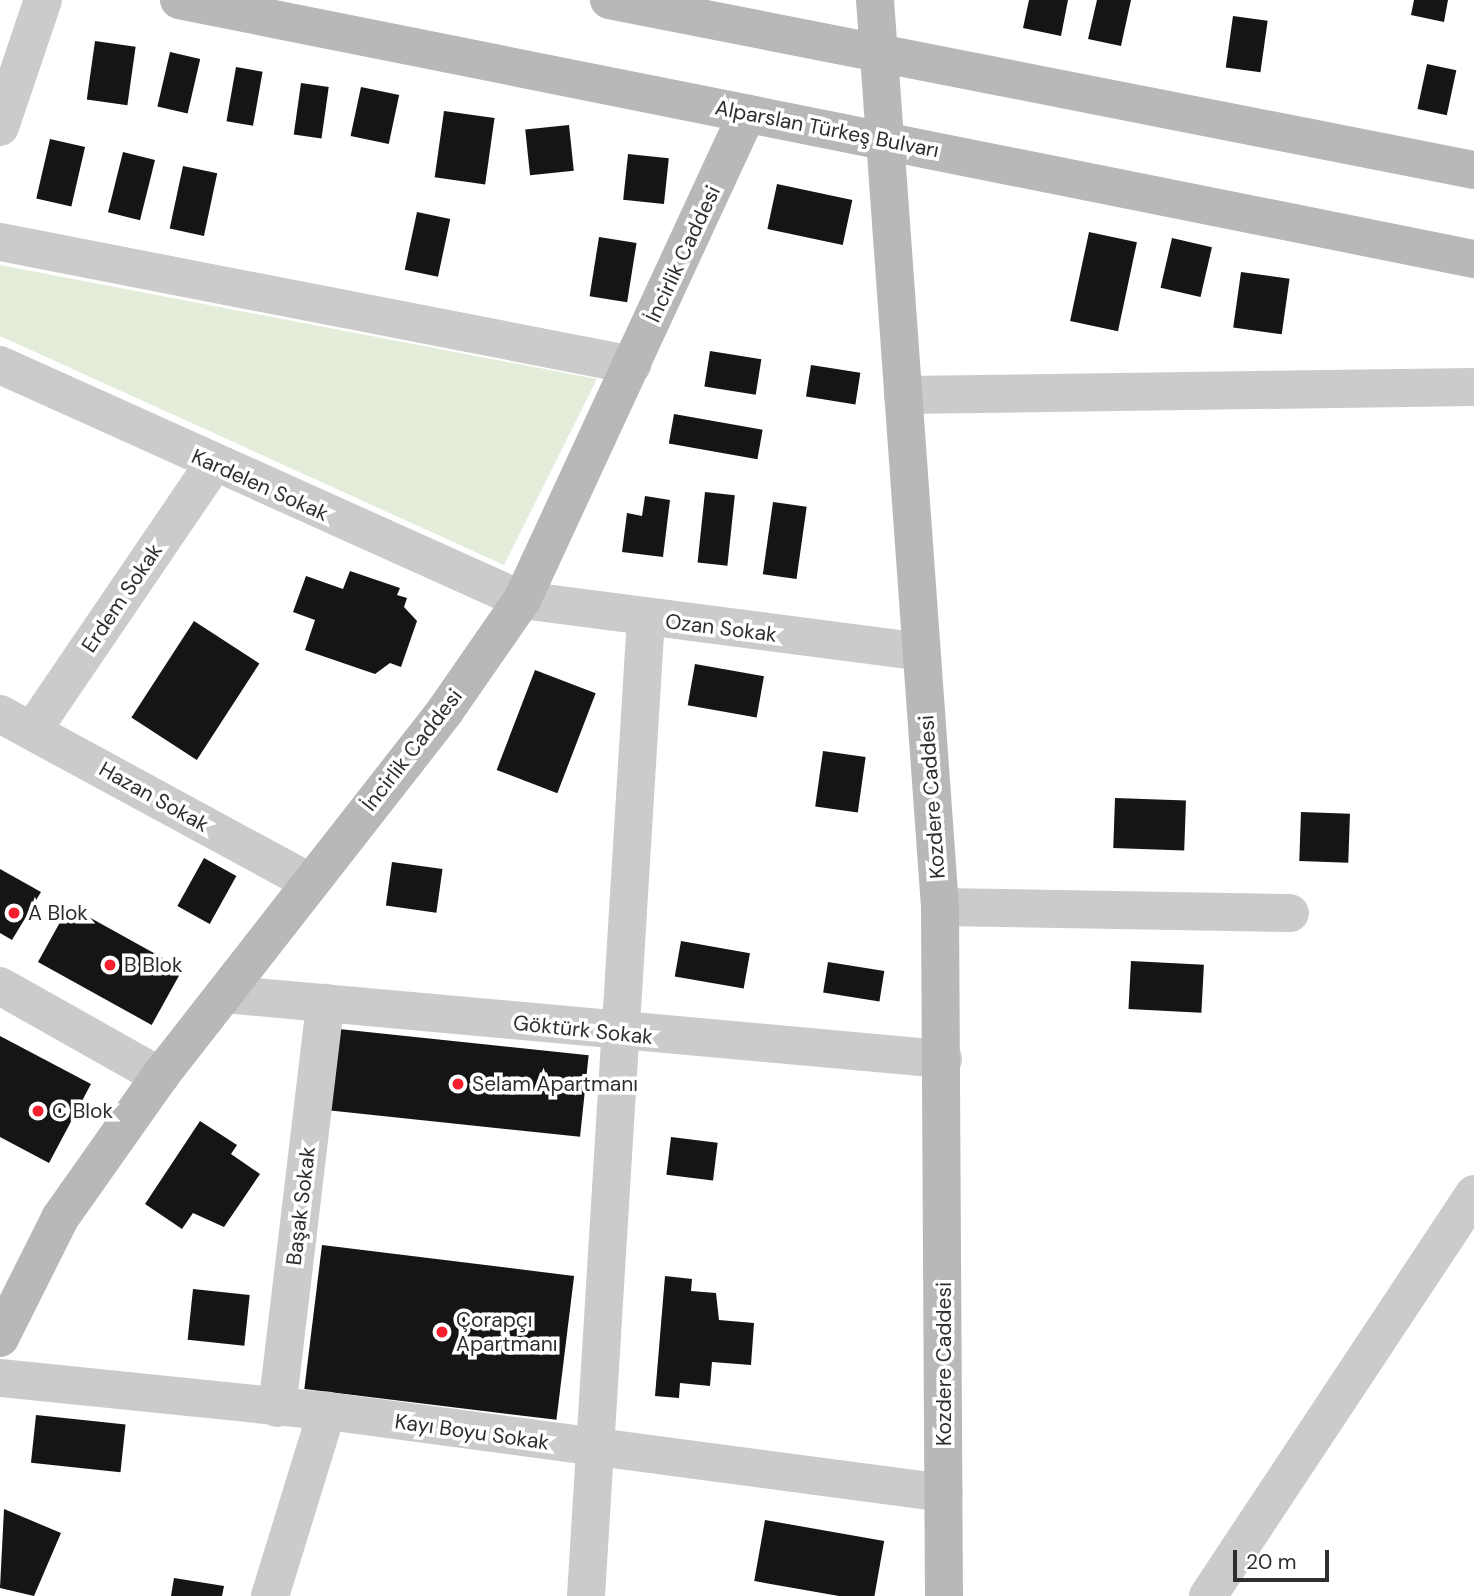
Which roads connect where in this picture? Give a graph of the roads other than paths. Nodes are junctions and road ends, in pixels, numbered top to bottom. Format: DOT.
graph roads {
  1 [pos="43,0"];
  2 [pos="179,0"];
  3 [pos="609,0"];
  4 [pos="875,0"];
  5 [pos="877,52"];
  6 [pos="747,114"];
  7 [pos="0,127"];
  8 [pos="886,139"];
  9 [pos="1474,170"];
  10 [pos="0,242"];
  11 [pos="1474,259"];
  12 [pos="0,365"];
  13 [pos="632,365"];
  14 [pos="1474,387"];
  15 [pos="903,395"];
  16 [pos="213,465"];
  17 [pos="522,600"];
  18 [pos="646,619"];
  19 [pos="921,652"];
  20 [pos="16,722"];
  21 [pos="308,881"];
  22 [pos="940,907"];
  23 [pos="1290,913"];
  24 [pos="0,986"];
  25 [pos="225,994"];
  26 [pos="325,1003"];
  27 [pos="618,1034"];
  28 [pos="943,1059"];
  29 [pos="160,1076"];
  30 [pos="1474,1194"];
  31 [pos="0,1338"];
  32 [pos="0,1378"];
  33 [pos="277,1408"];
  34 [pos="327,1411"];
  35 [pos="598,1449"];
  36 [pos="944,1493"];
  37 [pos="271,1596"];
  38 [pos="586,1596"];
  39 [pos="944,1596"];
  40 [pos="1208,1596"];
  1 -- 7 [label="street"];
  2 -- 6 [label="street, Alparslan Türkeş Bulvarı"];
  3 -- 5 [label="street"];
  4 -- 5 [label="street, Kozdere Caddesi"];
  5 -- 8 [label="street, Kozdere Caddesi"];
  5 -- 9 [label="street"];
  6 -- 8 [label="street, Alparslan Türkeş Bulvarı"];
  6 -- 13 [label="street, İncirlik Caddesi"];
  8 -- 11 [label="street, Alparslan Türkeş Bulvarı"];
  8 -- 15 [label="street, Kozdere Caddesi"];
  10 -- 13 [label="street"];
  12 -- 16 [label="street, Kardelen Sokak"];
  13 -- 17 [label="street, İncirlik Caddesi"];
  14 -- 15 [label="street"];
  15 -- 19 [label="street, Kozdere Caddesi"];
  16 -- 17 [label="street, Kardelen Sokak"];
  16 -- 20 [label="street, Erdem Sokak"];
  17 -- 18 [label="street, Ozan Sokak"];
  17 -- 21 [label="street, İncirlik Caddesi"];
  18 -- 19 [label="street, Ozan Sokak"];
  18 -- 27 [label="street"];
  19 -- 22 [label="street, Kozdere Caddesi"];
  20 -- 21 [label="street, Hazan Sokak"];
  21 -- 25 [label="street, İncirlik Caddesi"];
  22 -- 23 [label="street"];
  22 -- 28 [label="street, Kozdere Caddesi"];
  24 -- 29 [label="street"];
  25 -- 26 [label="street, Göktürk Sokak"];
  25 -- 29 [label="street, İncirlik Caddesi"];
  26 -- 27 [label="street, Göktürk Sokak"];
  26 -- 33 [label="street, Başak Sokak"];
  27 -- 28 [label="street, Göktürk Sokak"];
  27 -- 35 [label="street"];
  28 -- 36 [label="street, Kozdere Caddesi"];
  29 -- 31 [label="street, İncirlik Caddesi"];
  30 -- 40 [label="street"];
  32 -- 33 [label="street, Kayı Boyu Sokak"];
  33 -- 34 [label="street, Kayı Boyu Sokak"];
  34 -- 35 [label="street, Kayı Boyu Sokak"];
  34 -- 37 [label="street"];
  35 -- 36 [label="street, Kayı Boyu Sokak"];
  35 -- 38 [label="street"];
  36 -- 39 [label="street, Kozdere Caddesi"];
}
